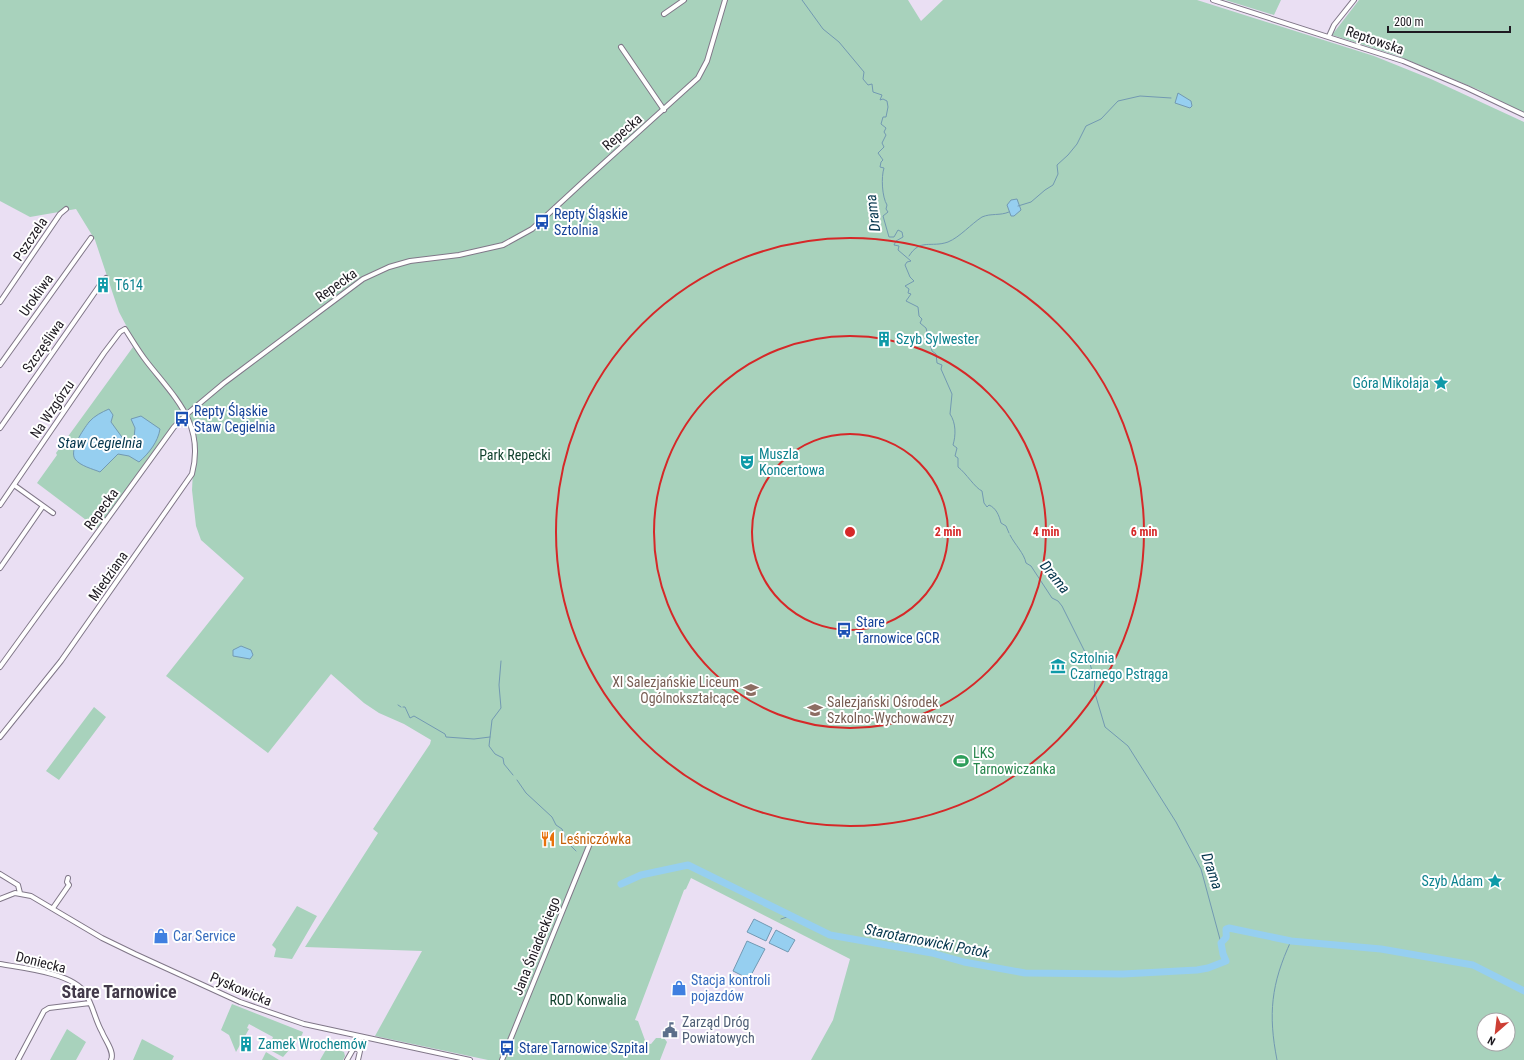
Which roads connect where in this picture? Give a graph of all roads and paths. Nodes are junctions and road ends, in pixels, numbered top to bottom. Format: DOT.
graph roads {
  1 [pos="684,0"];
  2 [pos="725,0"];
  3 [pos="1213,0"];
  4 [pos="1354,0"];
  5 [pos="664,14"];
  6 [pos="1329,36"];
  7 [pos="621,47"];
  8 [pos="664,110"];
  9 [pos="1524,114"];
  10 [pos="66,209"];
  11 [pos="90,238"];
  12 [pos="106,278"];
  13 [pos="0,302"];
  14 [pos="0,366"];
  15 [pos="187,414"];
  16 [pos="0,428"];
  17 [pos="14,485"];
  18 [pos="0,505"];
  19 [pos="43,506"];
  20 [pos="53,513"];
  21 [pos="0,568"];
  22 [pos="0,667"];
  23 [pos="0,737"];
  24 [pos="590,841"];
  25 [pos="0,874"];
  26 [pos="68,878"];
  27 [pos="20,893"];
  28 [pos="0,899"];
  29 [pos="53,908"];
  30 [pos="0,964"];
  31 [pos="90,1002"];
  32 [pos="360,1037"];
  33 [pos="354,1047"];
  34 [pos="18,1060"];
  35 [pos="111,1060"];
  36 [pos="347,1060"];
  37 [pos="358,1060"];
  38 [pos="470,1060"];
  39 [pos="502,1060"];
  1 -- 5 [label="street"];
  2 -- 8 [label="street, Repecka"];
  3 -- 6 [label="street, Reptowska"];
  4 -- 6 [label="street"];
  6 -- 9 [label="street, Reptowska"];
  7 -- 8 [label="street"];
  8 -- 15 [label="street, Repecka"];
  10 -- 13 [label="street, Pszczela"];
  11 -- 14 [label="street, Urokliwa"];
  12 -- 16 [label="street, Szczęśliwa"];
  15 -- 17 [label="street, Na Wzgórzu"];
  15 -- 22 [label="street, Repecka"];
  15 -- 23 [label="street, Miedziana"];
  17 -- 18 [label="street, Na Wzgórzu"];
  17 -- 19 [label="street"];
  19 -- 20 [label="street"];
  19 -- 21 [label="street"];
  24 -- 39 [label="street, Jana Śniadeckiego"];
  25 -- 27 [label="street"];
  26 -- 29 [label="street"];
  27 -- 28 [label="street"];
  27 -- 29 [label="street, Pyskowicka"];
  29 -- 32 [label="street, Pyskowicka"];
  30 -- 31 [label="street, Doniecka"];
  31 -- 34 [label="street"];
  31 -- 35 [label="street, Doniecka"];
  32 -- 33 [label="street"];
  32 -- 38 [label="street, Pyskowicka"];
  33 -- 36 [label="street"];
  33 -- 37 [label="street"];
}
